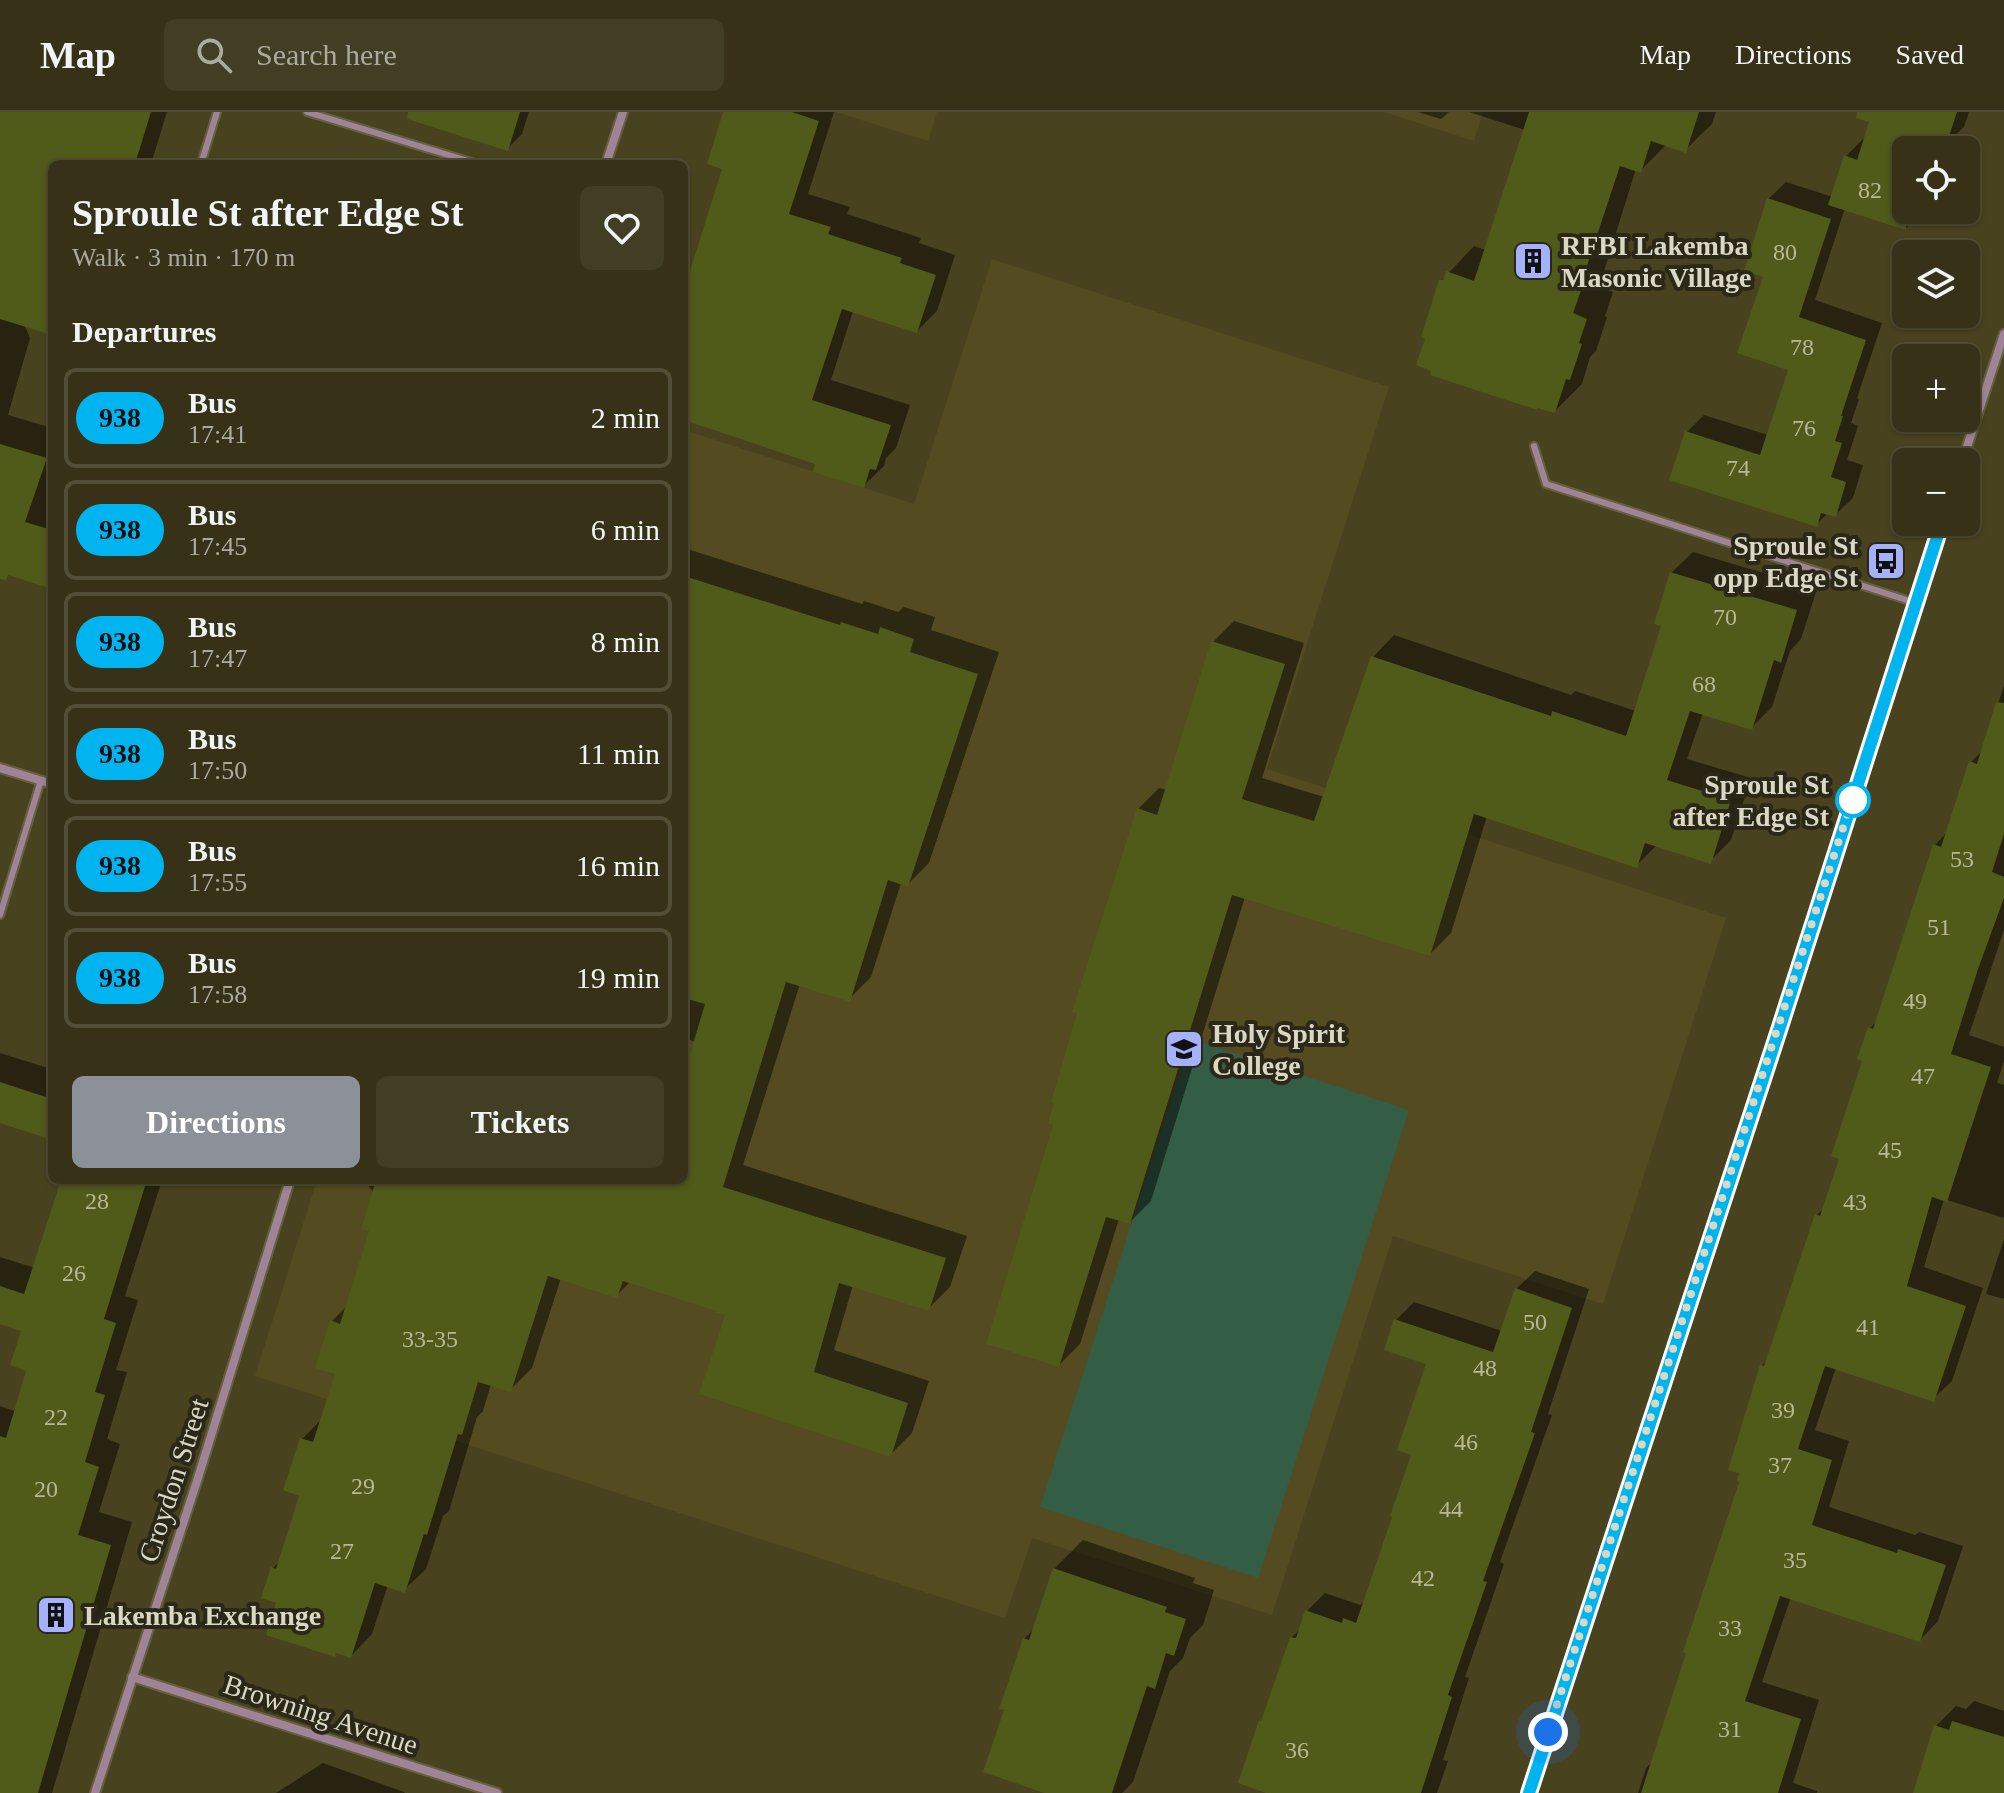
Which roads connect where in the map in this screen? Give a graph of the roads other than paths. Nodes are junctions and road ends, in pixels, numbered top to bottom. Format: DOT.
graph roads {
  1 [pos="217,112"];
  2 [pos="307,112"];
  3 [pos="623,112"];
  4 [pos="202,160"];
  5 [pos="465,160"];
  6 [pos="607,160"];
  7 [pos="2004,334"];
  8 [pos="1534,446"];
  9 [pos="1967,448"];
  10 [pos="1938,536"];
  11 [pos="1916,603"];
  12 [pos="0,768"];
  13 [pos="41,780"];
  14 [pos="48,783"];
  15 [pos="0,915"];
  16 [pos="289,1184"];
  17 [pos="132,1677"];
  18 [pos="95,1793"];
  19 [pos="497,1793"];
  20 [pos="1529,1793"];
  1 -- 4 [label="lane"];
  2 -- 5 [label="lane"];
  3 -- 6 [label="street"];
  7 -- 9 [label="street"];
  8 -- 11 [label="lane"];
  10 -- 11 [label="street"];
  11 -- 20 [label="street"];
  12 -- 13 [label="street"];
  13 -- 14 [label="street"];
  13 -- 15 [label="lane"];
  16 -- 17 [label="street, Croydon Street"];
  17 -- 18 [label="street, Croydon Street"];
  17 -- 19 [label="street, Browning Avenue"];
}
